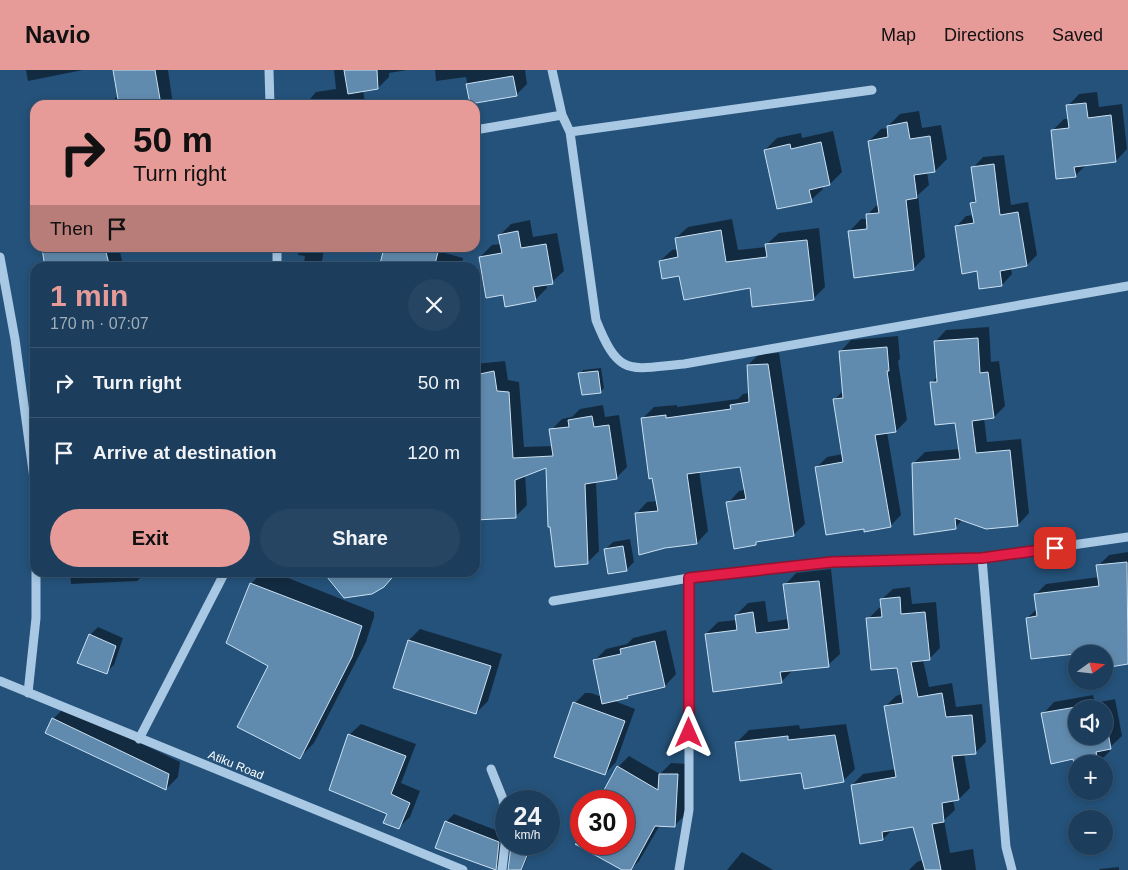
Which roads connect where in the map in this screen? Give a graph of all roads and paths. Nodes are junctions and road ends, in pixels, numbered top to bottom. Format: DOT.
graph roads {
  1 [pos="270,70"];
  2 [pos="552,70"];
  3 [pos="872,90"];
  4 [pos="270,100"];
  5 [pos="562,115"];
  6 [pos="480,129"];
  7 [pos="570,132"];
  8 [pos="0,258"];
  9 [pos="1128,286"];
  10 [pos="30,448"];
  11 [pos="1128,538"];
  12 [pos="982,558"];
  13 [pos="36,577"];
  14 [pos="222,577"];
  15 [pos="689,578"];
  16 [pos="553,601"];
  17 [pos="0,681"];
  18 [pos="28,693"];
  19 [pos="139,739"];
  20 [pos="491,768"];
  21 [pos="463,870"];
  22 [pos="502,870"];
  23 [pos="679,870"];
  24 [pos="1012,870"];
  1 -- 4 [label="street"];
  2 -- 5 [label="street"];
  3 -- 7 [label="street"];
  5 -- 6 [label="street"];
  5 -- 7 [label="street"];
  7 -- 9 [label="street"];
  8 -- 10 [label="street"];
  11 -- 12 [label="street"];
  12 -- 15 [label="street"];
  12 -- 24 [label="street"];
  13 -- 18 [label="street"];
  14 -- 19 [label="street"];
  15 -- 16 [label="street"];
  15 -- 23 [label="street"];
  17 -- 18 [label="street, Atiku Road"];
  18 -- 19 [label="street, Atiku Road"];
  19 -- 21 [label="street, Atiku Road"];
  20 -- 22 [label="street"];
}
